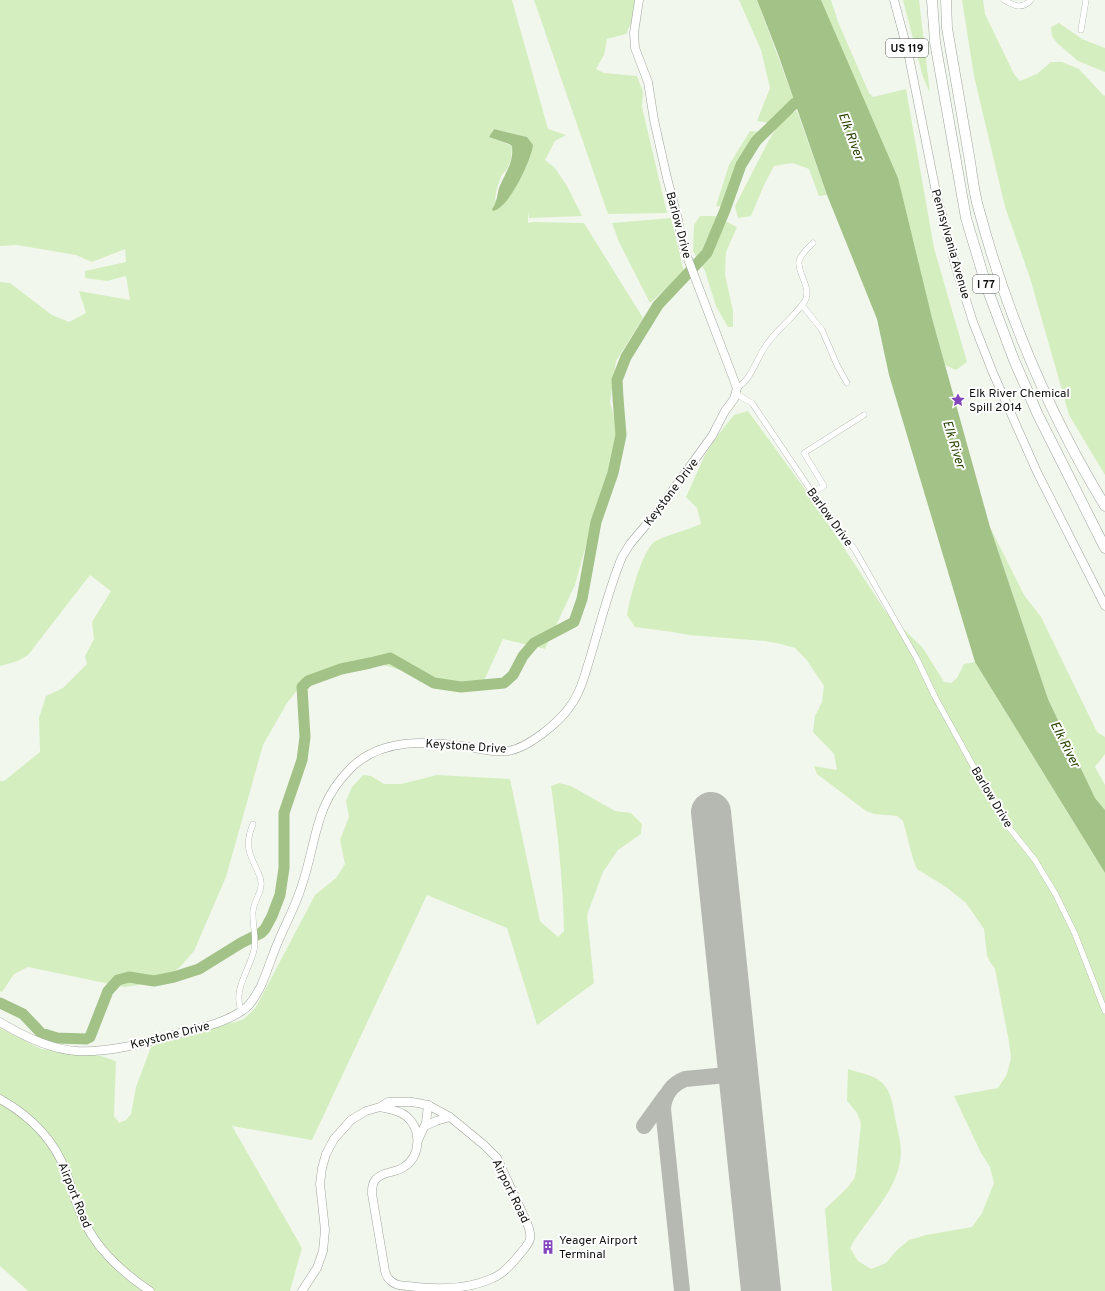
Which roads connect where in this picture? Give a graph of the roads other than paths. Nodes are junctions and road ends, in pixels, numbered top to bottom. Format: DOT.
graph roads {
  1 [pos="640,0"];
  2 [pos="894,0"];
  3 [pos="932,0"];
  4 [pos="946,0"];
  5 [pos="1004,0"];
  6 [pos="1030,0"];
  7 [pos="1086,0"];
  8 [pos="1081,30"];
  9 [pos="813,243"];
  10 [pos="802,305"];
  11 [pos="847,383"];
  12 [pos="737,391"];
  13 [pos="864,415"];
  14 [pos="812,493"];
  15 [pos="1105,506"];
  16 [pos="1105,548"];
  17 [pos="1105,606"];
  18 [pos="253,824"];
  19 [pos="241,1011"];
  20 [pos="1105,1011"];
  21 [pos="0,1022"];
  22 [pos="0,1099"];
  23 [pos="428,1105"];
  24 [pos="380,1107"];
  25 [pos="450,1117"];
  26 [pos="425,1126"];
  27 [pos="418,1140"];
  28 [pos="150,1291"];
  29 [pos="302,1291"];
  1 -- 12 [label="street, Barlow Drive"];
  2 -- 17 [label="street, Pennsylvania Avenue / US 119"];
  3 -- 16 [label="highway, I 77"];
  4 -- 15 [label="highway, I 77"];
  5 -- 6 [label="street"];
  7 -- 8 [label="street"];
  9 -- 10 [label="street"];
  10 -- 11 [label="street"];
  10 -- 12 [label="street, Keystone Drive"];
  12 -- 14 [label="street, Barlow Drive"];
  12 -- 19 [label="street, Keystone Drive"];
  13 -- 14 [label="street"];
  14 -- 20 [label="street, Barlow Drive"];
  18 -- 19 [label="street"];
  19 -- 21 [label="street, Keystone Drive"];
  22 -- 28 [label="street, Airport Road"];
  23 -- 24 [label="street, Airport Road"];
  23 -- 25 [label="street, Airport Road"];
  23 -- 26 [label="street, Airport Road"];
  24 -- 27 [label="street"];
  24 -- 29 [label="street, Airport Road"];
  25 -- 26 [label="street"];
  25 -- 27 [label="street, Airport Road"];
  26 -- 27 [label="street, Airport Road"];
}
